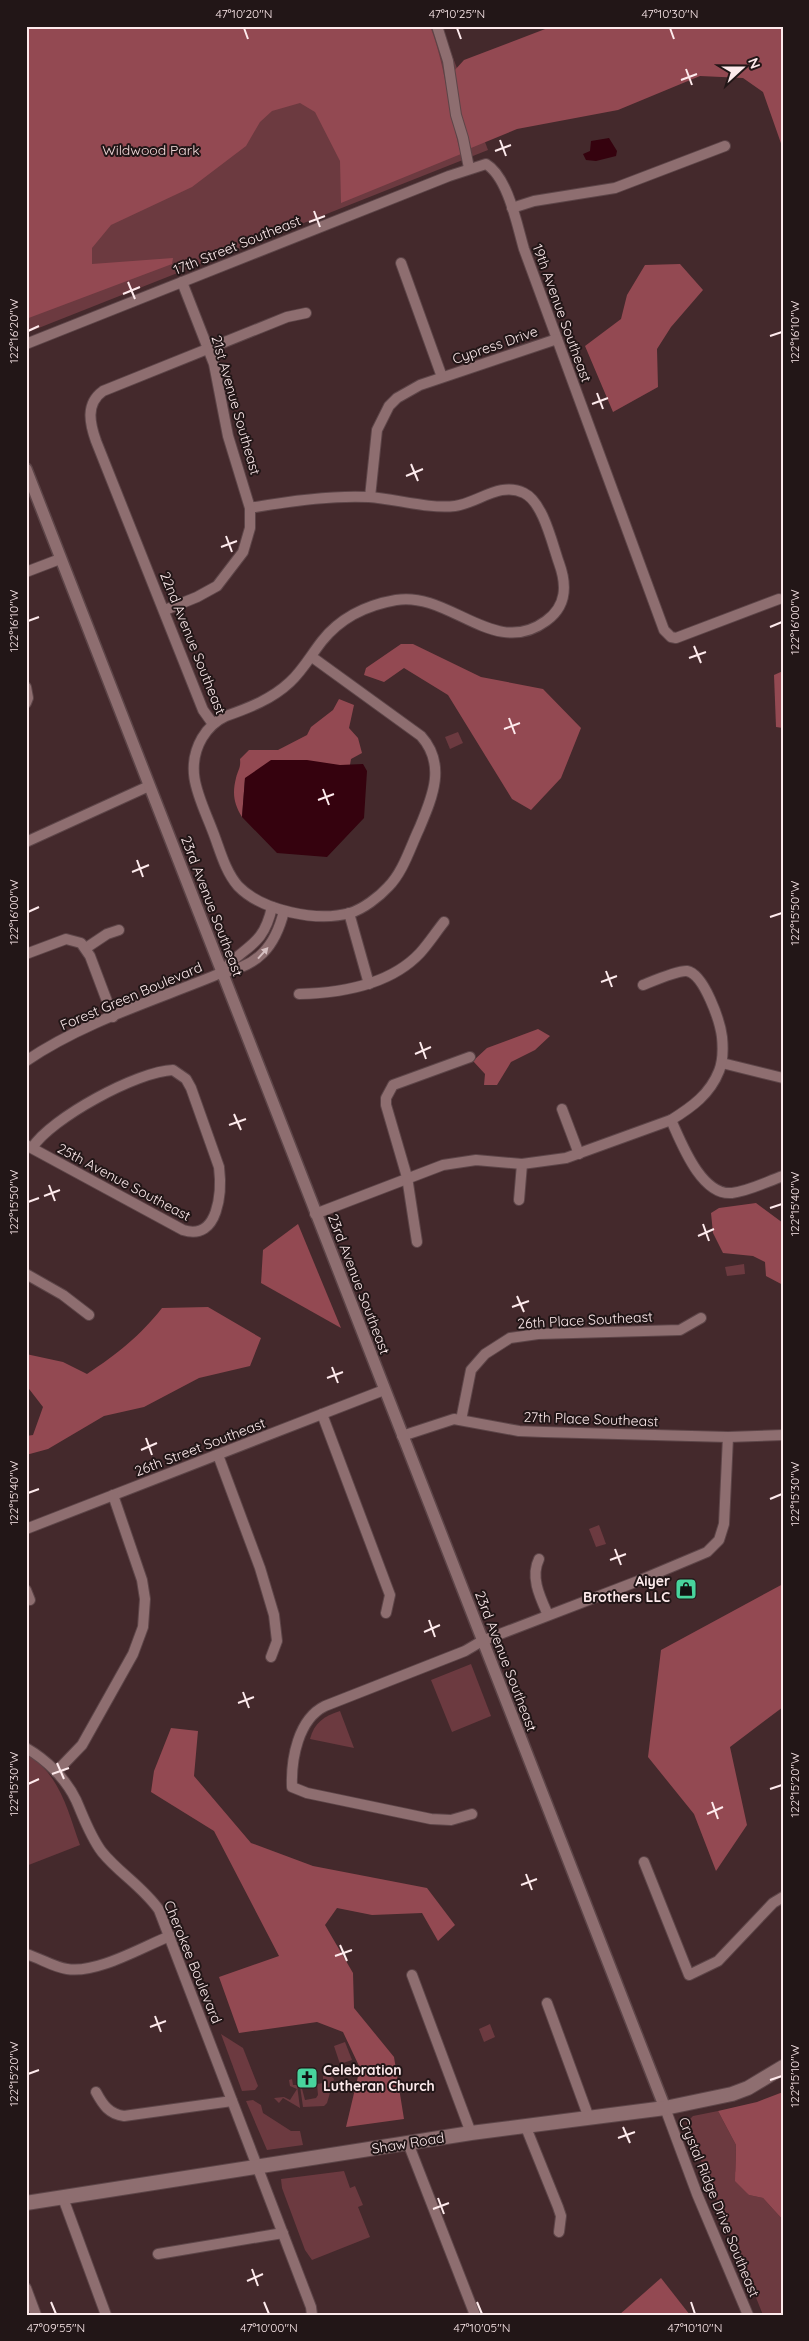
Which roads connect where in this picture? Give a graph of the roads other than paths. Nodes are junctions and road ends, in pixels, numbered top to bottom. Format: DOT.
graph roads {
  1 [pos="437,26"];
  2 [pos="725,146"];
  3 [pos="486,164"];
  4 [pos="469,168"];
  5 [pos="512,208"];
  6 [pos="401,263"];
  7 [pos="182,282"];
  8 [pos="306,313"];
  9 [pos="557,339"];
  10 [pos="26,344"];
  11 [pos="208,349"];
  12 [pos="442,377"];
  13 [pos="26,470"];
  14 [pos="370,497"];
  15 [pos="250,508"];
  16 [pos="60,559"];
  17 [pos="26,572"];
  18 [pos="779,599"];
  19 [pos="165,610"];
  20 [pos="312,657"];
  21 [pos="26,687"];
  22 [pos="27,703"];
  23 [pos="212,724"];
  24 [pos="148,786"];
  25 [pos="26,842"];
  26 [pos="272,907"];
  27 [pos="284,911"];
  28 [pos="349,913"];
  29 [pos="444,922"];
  30 [pos="119,930"];
  31 [pos="86,948"];
  32 [pos="26,954"];
  33 [pos="221,973"];
  34 [pos="368,984"];
  35 [pos="643,985"];
  36 [pos="299,994"];
  37 [pos="113,1017"];
  38 [pos="470,1058"];
  39 [pos="26,1061"];
  40 [pos="722,1064"];
  41 [pos="783,1078"];
  42 [pos="562,1109"];
  43 [pos="671,1120"];
  44 [pos="29,1147"];
  45 [pos="579,1154"];
  46 [pos="522,1164"];
  47 [pos="783,1176"];
  48 [pos="407,1177"];
  49 [pos="519,1200"];
  50 [pos="315,1214"];
  51 [pos="417,1242"];
  52 [pos="26,1274"];
  53 [pos="89,1315"];
  54 [pos="701,1318"];
  55 [pos="384,1390"];
  56 [pos="322,1414"];
  57 [pos="461,1420"];
  58 [pos="783,1435"];
  59 [pos="402,1436"];
  60 [pos="728,1437"];
  61 [pos="218,1454"];
  62 [pos="113,1495"];
  63 [pos="26,1528"];
  64 [pos="539,1558"];
  65 [pos="26,1590"];
  66 [pos="30,1600"];
  67 [pos="386,1613"];
  68 [pos="548,1615"];
  69 [pos="482,1641"];
  70 [pos="272,1658"];
  71 [pos="26,1748"];
  72 [pos="56,1772"];
  73 [pos="472,1814"];
  74 [pos="644,1862"];
  75 [pos="783,1897"];
  76 [pos="170,1936"];
  77 [pos="26,1954"];
  78 [pos="412,1975"];
  79 [pos="547,2003"];
  80 [pos="783,2067"];
  81 [pos="96,2092"];
  82 [pos="232,2100"];
  83 [pos="665,2108"];
  84 [pos="589,2118"];
  85 [pos="525,2125"];
  86 [pos="471,2133"];
  87 [pos="408,2143"];
  88 [pos="256,2168"];
  89 [pos="63,2198"];
  90 [pos="26,2203"];
  91 [pos="560,2232"];
  92 [pos="283,2233"];
  93 [pos="158,2254"];
  94 [pos="26,2288"];
  95 [pos="36,2315"];
  96 [pos="106,2315"];
  97 [pos="312,2315"];
  98 [pos="475,2315"];
  99 [pos="748,2315"];
  1 -- 4 [label="street"];
  2 -- 5 [label="street"];
  3 -- 4 [label="street, 17th Street Southeast"];
  3 -- 5 [label="street, 19th Avenue Southeast"];
  4 -- 7 [label="street, 17th Street Southeast"];
  5 -- 9 [label="street, 19th Avenue Southeast"];
  6 -- 12 [label="street"];
  7 -- 10 [label="street, 17th Street Southeast"];
  7 -- 11 [label="street, 21st Avenue Southeast"];
  8 -- 11 [label="street"];
  9 -- 12 [label="street, Cypress Drive"];
  9 -- 18 [label="street, 19th Avenue Southeast"];
  11 -- 15 [label="street, 21st Avenue Southeast"];
  11 -- 19 [label="street, 22nd Avenue Southeast"];
  12 -- 14 [label="street, Cypress Drive"];
  13 -- 16 [label="street, 23rd Avenue Southeast"];
  14 -- 15 [label="street"];
  14 -- 20 [label="street"];
  15 -- 19 [label="street"];
  16 -- 17 [label="street"];
  16 -- 24 [label="street, 23rd Avenue Southeast"];
  19 -- 23 [label="street, 22nd Avenue Southeast"];
  20 -- 23 [label="street"];
  20 -- 28 [label="street"];
  21 -- 22 [label="street"];
  23 -- 26 [label="street, 22nd Avenue Southeast"];
  24 -- 25 [label="street"];
  24 -- 33 [label="street, 23rd Avenue Southeast"];
  26 -- 27 [label="street, 22nd Avenue Southeast"];
  26 -- 33 [label="street"];
  27 -- 28 [label="street, 22nd Avenue Southeast"];
  33 -- 27 [label="street, Forest Green Boulevard, one-way"];
  28 -- 34 [label="street"];
  29 -- 34 [label="street"];
  30 -- 31 [label="street"];
  31 -- 32 [label="street"];
  31 -- 37 [label="street"];
  33 -- 37 [label="street, Forest Green Boulevard"];
  33 -- 50 [label="street, 23rd Avenue Southeast"];
  34 -- 36 [label="street"];
  35 -- 40 [label="street"];
  37 -- 39 [label="street, Forest Green Boulevard"];
  38 -- 48 [label="street"];
  40 -- 41 [label="street"];
  40 -- 43 [label="street"];
  42 -- 45 [label="street"];
  43 -- 45 [label="street"];
  43 -- 47 [label="street"];
  44 -- 44 [label="street, 25th Avenue Southeast"];
  45 -- 46 [label="street"];
  46 -- 48 [label="street"];
  46 -- 49 [label="street"];
  48 -- 50 [label="street"];
  48 -- 51 [label="street"];
  50 -- 55 [label="street, 23rd Avenue Southeast"];
  52 -- 53 [label="street"];
  54 -- 57 [label="street, 26th Place Southeast"];
  55 -- 56 [label="street, 26th Street Southeast"];
  55 -- 59 [label="street, 23rd Avenue Southeast"];
  56 -- 61 [label="street, 26th Street Southeast"];
  56 -- 67 [label="street"];
  57 -- 59 [label="street, 27th Place Southeast"];
  57 -- 60 [label="street, 27th Place Southeast"];
  58 -- 60 [label="street, 27th Place Southeast"];
  59 -- 69 [label="street, 23rd Avenue Southeast"];
  60 -- 68 [label="street"];
  61 -- 62 [label="street, 26th Street Southeast"];
  61 -- 70 [label="street"];
  62 -- 63 [label="street, 26th Street Southeast"];
  62 -- 72 [label="street"];
  64 -- 68 [label="street"];
  65 -- 66 [label="street"];
  68 -- 69 [label="street"];
  69 -- 73 [label="street"];
  69 -- 83 [label="street, 23rd Avenue Southeast"];
  71 -- 72 [label="street, Cherokee Boulevard"];
  72 -- 76 [label="street, Cherokee Boulevard"];
  74 -- 75 [label="street"];
  76 -- 77 [label="street"];
  76 -- 82 [label="street, Cherokee Boulevard"];
  78 -- 86 [label="street"];
  79 -- 84 [label="street"];
  80 -- 83 [label="main road, Shaw Road"];
  81 -- 82 [label="street"];
  82 -- 88 [label="street, Cherokee Boulevard"];
  83 -- 84 [label="main road, Shaw Road"];
  83 -- 99 [label="street, Crystal Ridge Drive Southeast"];
  84 -- 85 [label="main road, Shaw Road"];
  85 -- 86 [label="main road, Shaw Road"];
  85 -- 91 [label="street"];
  86 -- 87 [label="main road, Shaw Road"];
  87 -- 88 [label="main road, Shaw Road"];
  87 -- 98 [label="street"];
  88 -- 89 [label="main road, Shaw Road"];
  88 -- 92 [label="street, Cherokee Boulevard"];
  89 -- 90 [label="main road, Shaw Road"];
  89 -- 96 [label="street"];
  92 -- 93 [label="street"];
  92 -- 97 [label="street, Cherokee Boulevard"];
  94 -- 95 [label="street"];
}
